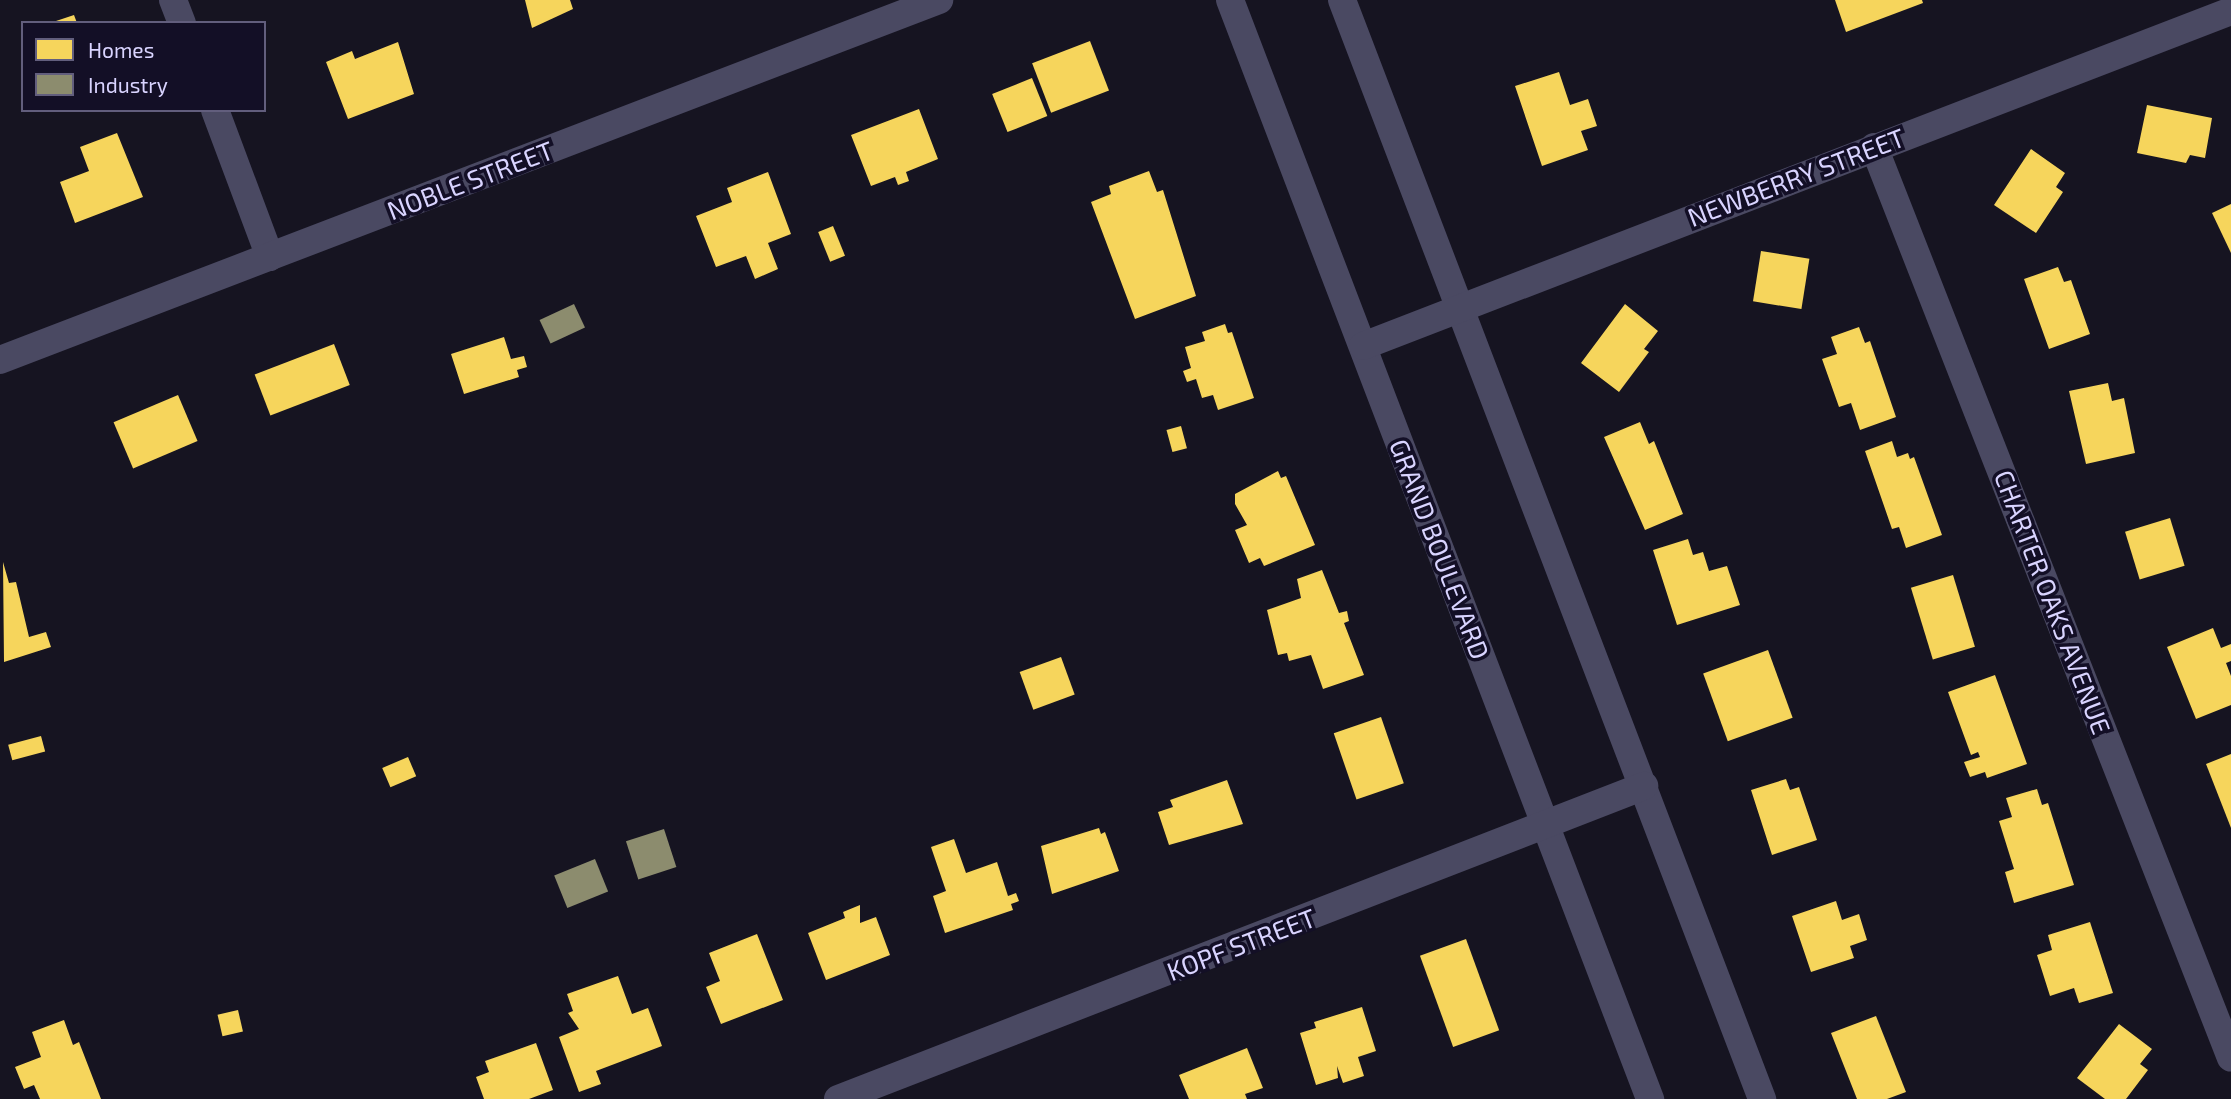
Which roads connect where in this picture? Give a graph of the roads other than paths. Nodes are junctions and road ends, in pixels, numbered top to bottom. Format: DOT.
graph roads {
  1 [pos="173,0"];
  2 [pos="939,0"];
  3 [pos="1230,0"];
  4 [pos="1342,0"];
  5 [pos="2231,11"];
  6 [pos="181,21"];
  7 [pos="216,112"];
  8 [pos="1874,147"];
  9 [pos="270,257"];
  10 [pos="1460,308"];
  11 [pos="1363,346"];
  12 [pos="0,360"];
  13 [pos="1644,786"];
  14 [pos="1546,826"];
  15 [pos="2231,1058"];
  16 [pos="838,1099"];
  17 [pos="1650,1099"];
  18 [pos="1762,1099"];
  1 -- 6 [label="street"];
  2 -- 9 [label="street, NOBLE STREET"];
  3 -- 11 [label="street, GRAND BOULEVARD"];
  4 -- 10 [label="street"];
  5 -- 8 [label="street, NEWBERRY STREET"];
  7 -- 9 [label="street"];
  8 -- 10 [label="street, NEWBERRY STREET"];
  8 -- 15 [label="street, CHARTER OAKS AVENUE"];
  9 -- 12 [label="street, NOBLE STREET"];
  10 -- 11 [label="street, NEWBERRY STREET"];
  10 -- 13 [label="street"];
  11 -- 14 [label="street, GRAND BOULEVARD"];
  13 -- 14 [label="street, KOPF STREET"];
  13 -- 18 [label="street"];
  14 -- 16 [label="street, KOPF STREET"];
  14 -- 17 [label="street, GRAND BOULEVARD"];
}
